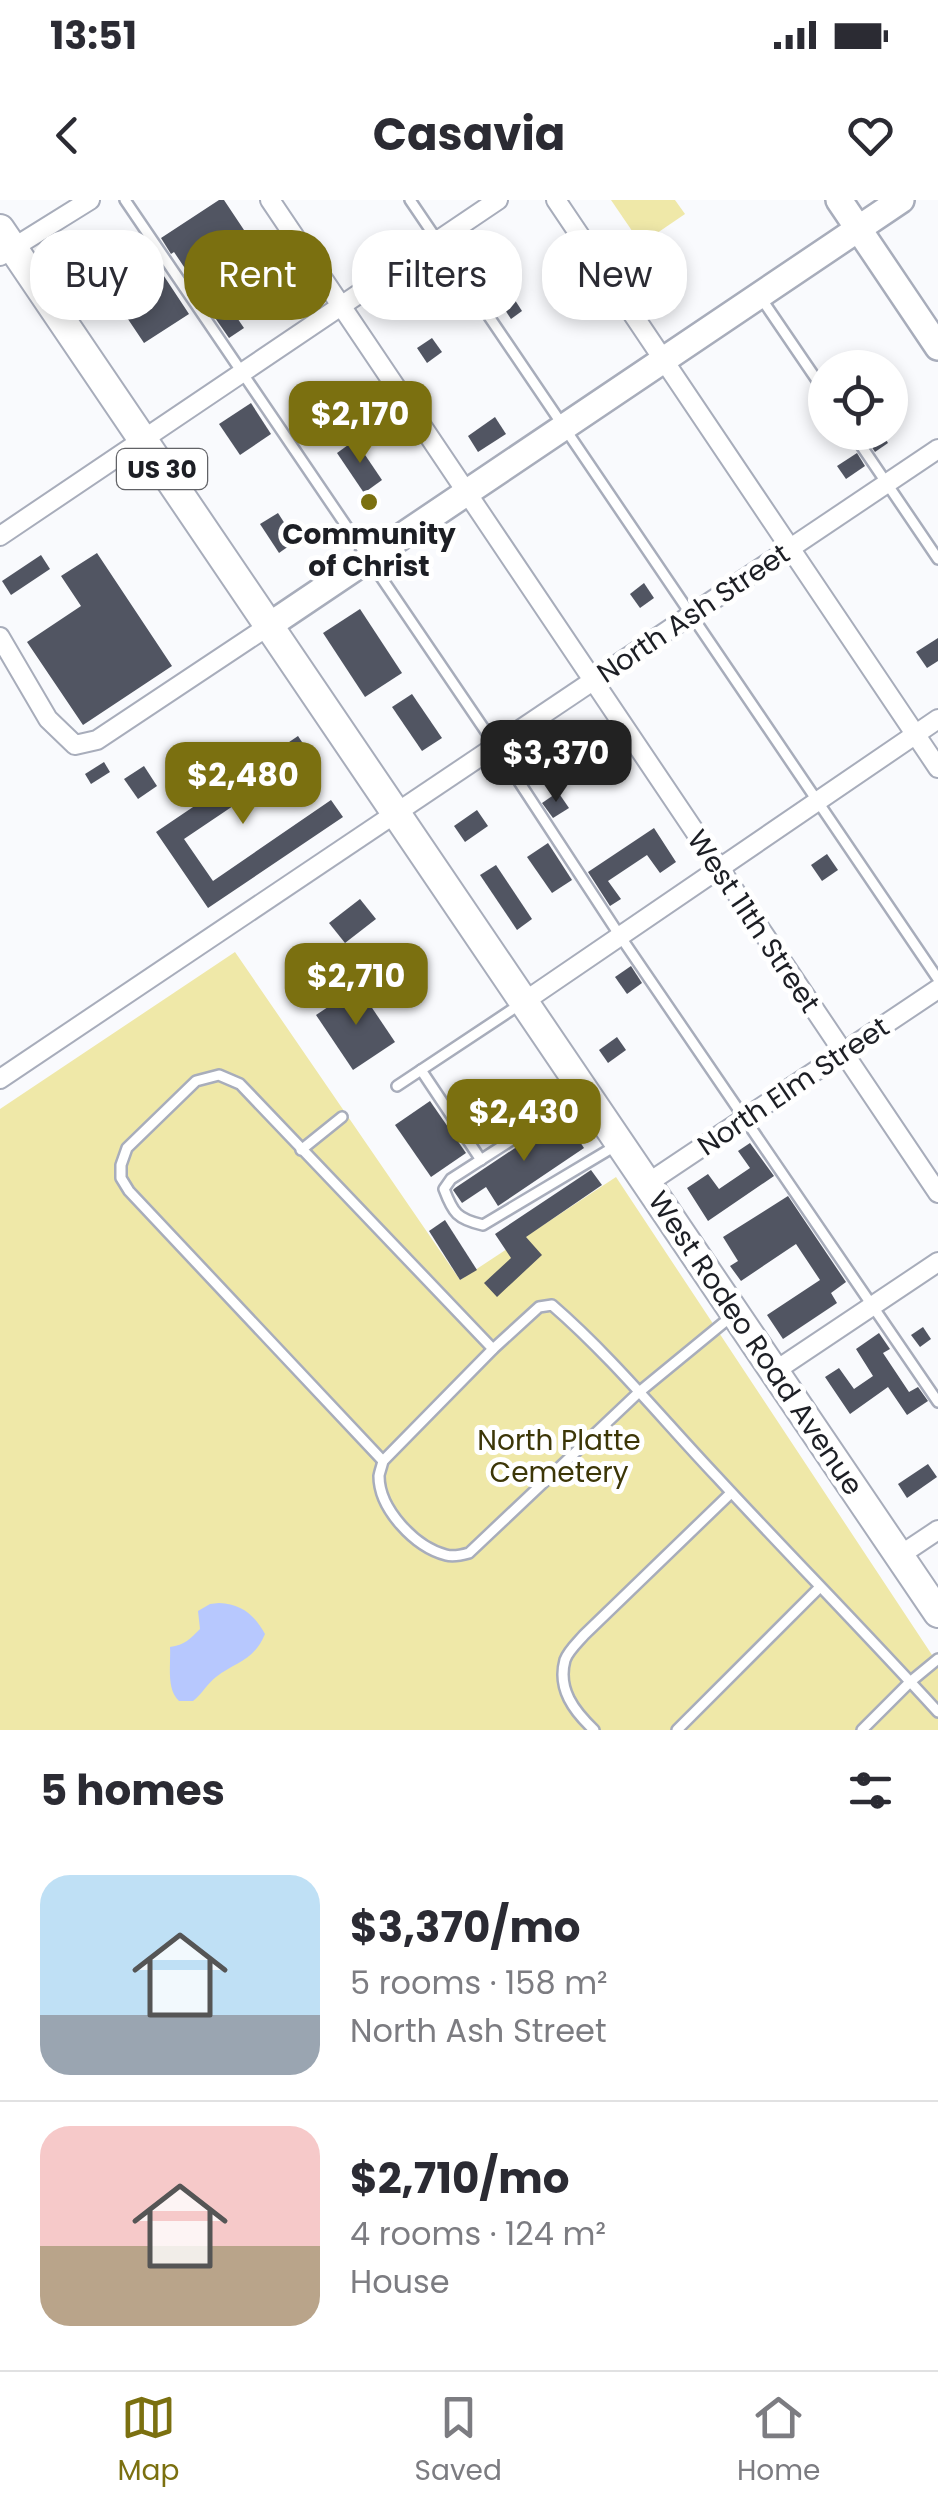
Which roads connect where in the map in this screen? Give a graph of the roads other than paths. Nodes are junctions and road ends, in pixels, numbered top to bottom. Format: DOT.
graph roads {
  1 [pos="90,200"];
  2 [pos="125,200"];
  3 [pos="270,200"];
  4 [pos="410,200"];
  5 [pos="498,200"];
  6 [pos="556,200"];
  7 [pos="839,200"];
  8 [pos="901,200"];
  9 [pos="858,229"];
  10 [pos="431,230"];
  11 [pos="453,230"];
  12 [pos="4,244"];
  13 [pos="760,295"];
  14 [pos="352,298"];
  15 [pos="340,306"];
  16 [pos="492,320"];
  17 [pos="938,347"];
  18 [pos="663,360"];
  19 [pos="808,367"];
  20 [pos="242,373"];
  21 [pos="564,427"];
  22 [pos="142,440"];
  23 [pos="938,449"];
  24 [pos="864,450"];
  25 [pos="887,483"];
  26 [pos="466,492"];
  27 [pos="0,536"];
  28 [pos="790,548"];
  29 [pos="938,559"];
  30 [pos="368,560"];
  31 [pos="692,614"];
  32 [pos="270,625"];
  33 [pos="0,637"];
  34 [pos="592,680"];
  35 [pos="938,720"];
  36 [pos="916,735"];
  37 [pos="494,745"];
  38 [pos="938,768"];
  39 [pos="819,802"];
  40 [pos="396,811"];
  41 [pos="720,870"];
  42 [pos="620,936"];
  43 [pos="938,979"];
  44 [pos="938,989"];
  45 [pos="525,1001"];
  46 [pos="843,1052"];
  47 [pos="421,1070"];
  48 [pos="0,1079"];
  49 [pos="397,1086"];
  50 [pos="587,1092"];
  51 [pos="342,1117"];
  52 [pos="744,1118"];
  53 [pos="621,1142"];
  54 [pos="301,1150"];
  55 [pos="481,1160"];
  56 [pos="648,1183"];
  57 [pos="938,1193"];
  58 [pos="938,1262"];
  59 [pos="873,1306"];
  60 [pos="736,1313"];
  61 [pos="493,1349"];
  62 [pos="775,1371"];
  63 [pos="638,1393"];
  64 [pos="938,1402"];
  65 [pos="383,1460"];
  66 [pos="731,1493"];
  67 [pos="938,1530"];
  68 [pos="899,1556"];
  69 [pos="820,1588"];
  70 [pos="938,1614"];
  71 [pos="938,1659"];
  72 [pos="910,1682"];
  73 [pos="938,1712"];
  74 [pos="594,1730"];
  75 [pos="677,1730"];
  76 [pos="862,1730"];
  1 -- 12 [label="street"];
  2 -- 20 [label="lane"];
  3 -- 15 [label="street, West 11th Street"];
  4 -- 10 [label="lane"];
  5 -- 11 [label="street"];
  6 -- 18 [label="street"];
  7 -- 9 [label="main road"];
  8 -- 9 [label="main road"];
  9 -- 13 [label="main road"];
  9 -- 17 [label="main road"];
  12 -- 22 [label="main road, West Rodeo Road Avenue / US 30"];
  13 -- 18 [label="main road"];
  13 -- 19 [label="lane"];
  14 -- 15 [label="street"];
  15 -- 20 [label="street"];
  15 -- 26 [label="street, West 11th Street"];
  16 -- 21 [label="lane"];
  18 -- 21 [label="main road"];
  18 -- 28 [label="street"];
  20 -- 22 [label="street"];
  20 -- 30 [label="lane"];
  21 -- 26 [label="main road"];
  21 -- 31 [label="lane"];
  22 -- 27 [label="street"];
  22 -- 32 [label="main road, West Rodeo Road Avenue / US 30"];
  23 -- 25 [label="street, North Ash Street"];
  24 -- 25 [label="lane"];
  25 -- 28 [label="street, North Ash Street"];
  25 -- 29 [label="lane"];
  26 -- 30 [label="main road"];
  26 -- 34 [label="street, West 11th Street"];
  28 -- 31 [label="street, North Ash Street"];
  28 -- 36 [label="street"];
  30 -- 32 [label="main road"];
  30 -- 37 [label="lane"];
  31 -- 34 [label="street, North Ash Street"];
  31 -- 39 [label="lane"];
  32 -- 33 [label="street"];
  32 -- 40 [label="main road, West Rodeo Road Avenue / US 30"];
  34 -- 37 [label="street, North Ash Street"];
  34 -- 41 [label="street, West 11th Street"];
  35 -- 36 [label="street"];
  36 -- 38 [label="street"];
  36 -- 39 [label="street"];
  37 -- 40 [label="street, North Ash Street"];
  37 -- 42 [label="lane"];
  39 -- 41 [label="street"];
  39 -- 43 [label="lane"];
  40 -- 45 [label="main road, West Rodeo Road Avenue / US 30"];
  40 -- 48 [label="street, North Ash Street"];
  41 -- 42 [label="street"];
  41 -- 46 [label="street, West 11th Street"];
  42 -- 45 [label="street"];
  42 -- 52 [label="lane"];
  44 -- 46 [label="street, North Elm Street"];
  45 -- 47 [label="lane"];
  45 -- 50 [label="main road, West Rodeo Road Avenue / US 30"];
  46 -- 52 [label="street, North Elm Street"];
  46 -- 57 [label="street, West 11th Street"];
  47 -- 49 [label="lane"];
  47 -- 55 [label="lane"];
  50 -- 53 [label="main road, West Rodeo Road Avenue / US 30"];
  50 -- 55 [label="lane"];
  51 -- 54 [label="lane"];
  52 -- 56 [label="street, North Elm Street"];
  52 -- 59 [label="lane"];
  53 -- 55 [label="lane"];
  53 -- 56 [label="main road, West Rodeo Road Avenue / US 30"];
  54 -- 61 [label="lane"];
  54 -- 65 [label="lane"];
  56 -- 60 [label="main road, West Rodeo Road Avenue / US 30"];
  58 -- 59 [label="street"];
  59 -- 62 [label="street"];
  59 -- 64 [label="lane"];
  60 -- 62 [label="main road, West Rodeo Road Avenue / US 30"];
  60 -- 63 [label="lane"];
  61 -- 63 [label="lane"];
  61 -- 65 [label="lane"];
  62 -- 68 [label="main road, West Rodeo Road Avenue / US 30"];
  63 -- 65 [label="lane"];
  63 -- 66 [label="lane"];
  66 -- 69 [label="lane"];
  66 -- 74 [label="lane"];
  67 -- 68 [label="street"];
  68 -- 70 [label="main road, West Rodeo Road Avenue / US 30"];
  69 -- 72 [label="lane"];
  69 -- 75 [label="lane"];
  71 -- 72 [label="lane"];
  72 -- 73 [label="lane"];
  72 -- 76 [label="lane"];
}
